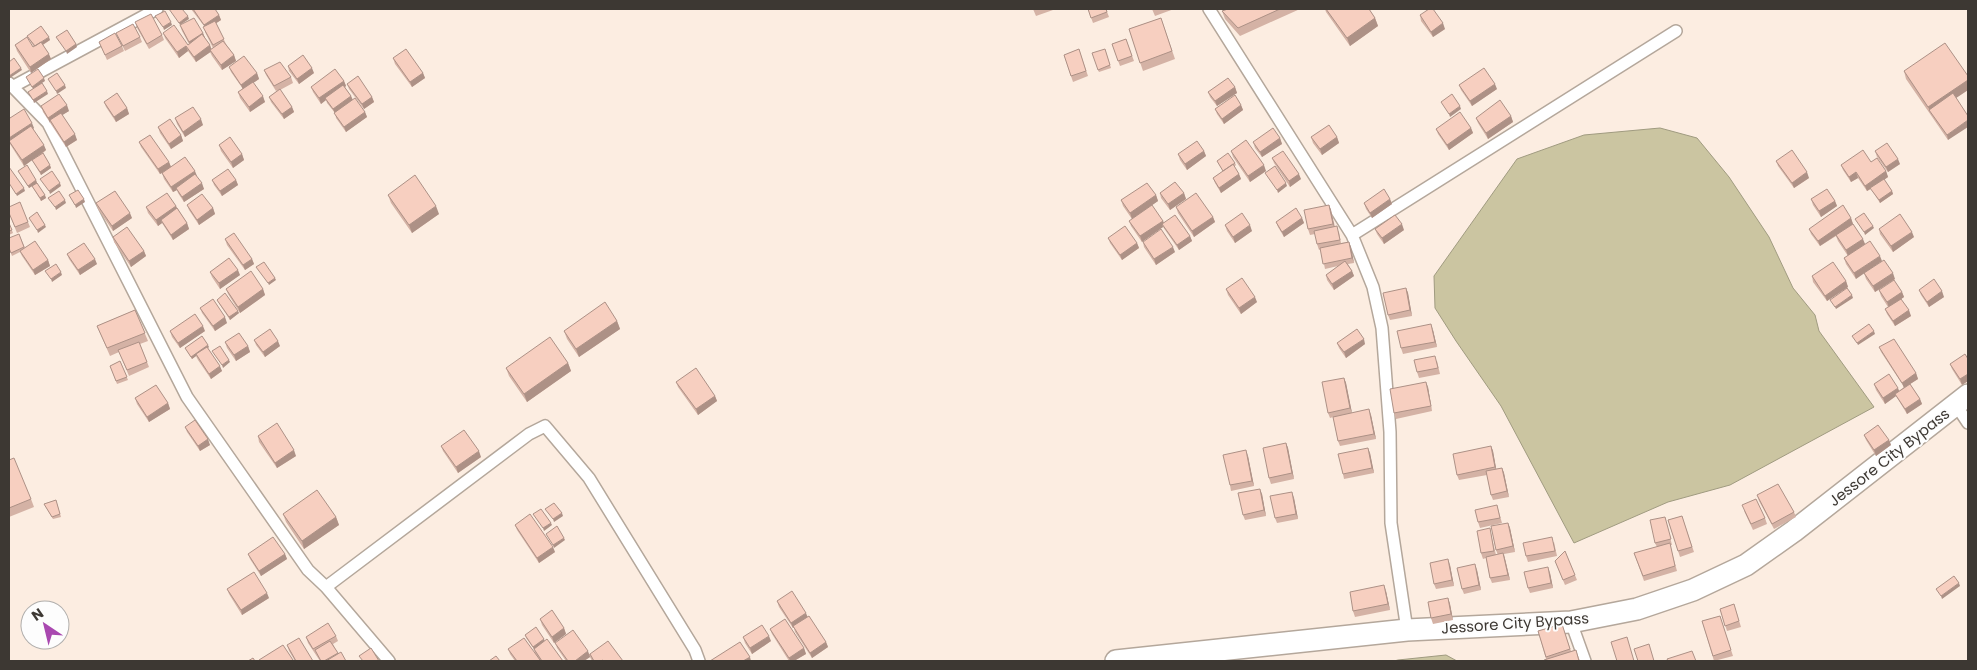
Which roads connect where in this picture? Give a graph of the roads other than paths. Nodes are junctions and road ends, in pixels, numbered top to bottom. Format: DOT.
graph roads {
  1 [pos="157,9"];
  2 [pos="1209,9"];
  3 [pos="1676,32"];
  4 [pos="11,85"];
  5 [pos="1352,235"];
  6 [pos="1962,400"];
  7 [pos="1968,423"];
  8 [pos="326,587"];
  9 [pos="1571,622"];
  10 [pos="1407,630"];
  11 [pos="389,661"];
  12 [pos="699,661"];
  13 [pos="1116,661"];
  14 [pos="1585,661"];
  1 -- 4 [label="street"];
  2 -- 5 [label="street"];
  3 -- 5 [label="street"];
  4 -- 8 [label="street"];
  5 -- 10 [label="street"];
  6 -- 7 [label="street"];
  6 -- 9 [label="highway, Jessore City Bypass"];
  8 -- 11 [label="street"];
  8 -- 12 [label="street"];
  9 -- 10 [label="highway, Jessore City Bypass"];
  9 -- 14 [label="street"];
  10 -- 13 [label="highway, Jessore City Bypass"];
}
